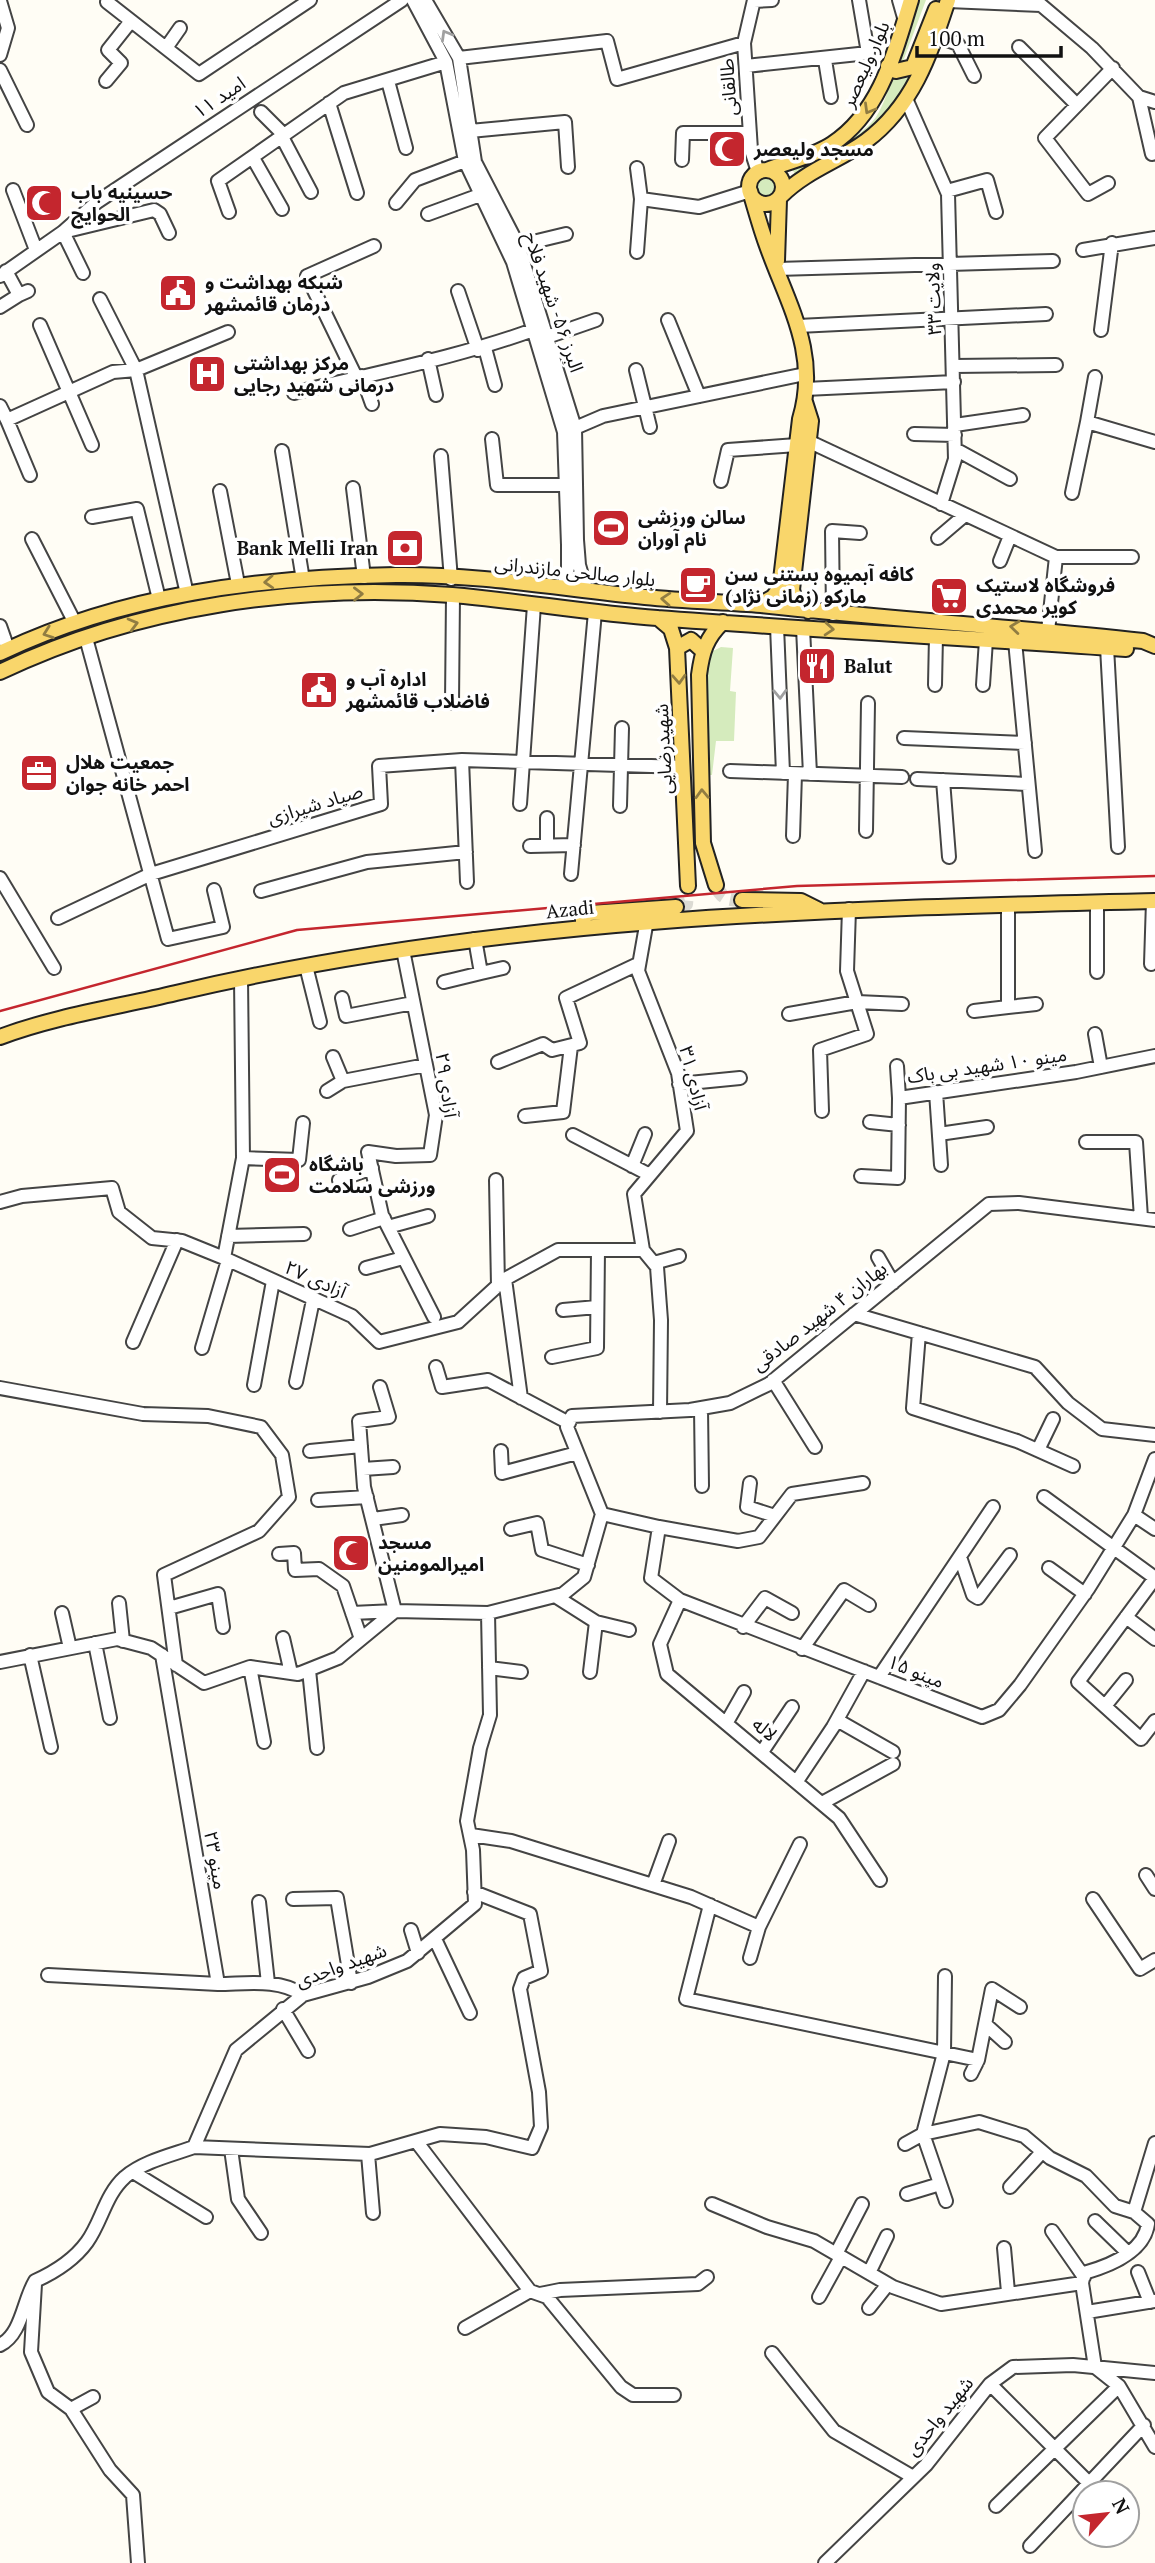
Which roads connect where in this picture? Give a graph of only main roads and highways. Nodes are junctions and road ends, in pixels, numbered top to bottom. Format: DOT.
graph roads {
  1 [pos="911,0"];
  2 [pos="940,0"];
  3 [pos="948,0"];
  4 [pos="888,66"];
  5 [pos="762,171"];
  6 [pos="750,191"];
  7 [pos="780,198"];
  8 [pos="777,269"];
  9 [pos="787,583"];
  10 [pos="760,605"];
  11 [pos="808,611"];
  12 [pos="658,618"];
  13 [pos="723,622"];
  14 [pos="1155,647"];
  15 [pos="677,648"];
  16 [pos="702,650"];
  17 [pos="4,651"];
  18 [pos="0,672"];
  19 [pos="703,843"];
  20 [pos="686,844"];
  21 [pos="716,885"];
  22 [pos="688,886"];
  23 [pos="742,900"];
  24 [pos="1154,901"];
  25 [pos="676,907"];
  26 [pos="820,911"];
  27 [pos="583,927"];
  28 [pos="0,1037"];
  1 -- 4 [label="main road, بلوار ولیعصر"];
  2 -- 4 [label="main road"];
  3 -- 7 [label="main road, بلوار ولیعصر"];
  4 -- 5 [label="main road, بلوار ولیعصر, one-way"];
  5 -- 6 [label="main road"];
  5 -- 7 [label="main road"];
  6 -- 7 [label="main road"];
  6 -- 8 [label="main road"];
  7 -- 8 [label="main road"];
  8 -- 9 [label="main road"];
  9 -- 10 [label="main road"];
  9 -- 11 [label="main road"];
  10 -- 11 [label="main road, بلوار صالحی مازندرانی"];
  10 -- 17 [label="main road, بلوار صالحی مازندرانی, one-way"];
  14 -- 11 [label="main road, بلوار صالحی مازندرانی, one-way"];
  12 -- 13 [label="main road, بلوار صالحی مازندرانی"];
  12 -- 15 [label="main road, شهیدرضایی"];
  18 -- 12 [label="main road, بلوار صالحی مازندرانی, one-way"];
  13 -- 14 [label="main road, بلوار صالحی مازندرانی, one-way"];
  13 -- 16 [label="main road"];
  15 -- 16 [label="main road"];
  15 -- 20 [label="main road, شهیدرضایی, one-way"];
  19 -- 16 [label="main road, شهیدرضایی, one-way"];
  19 -- 20 [label="main road"];
  19 -- 21 [label="main road, شهیدرضایی"];
  20 -- 22 [label="main road, شهیدرضایی"];
  23 -- 26 [label="main road"];
  24 -- 26 [label="main road, Azadi"];
  25 -- 27 [label="main road"];
  26 -- 27 [label="main road, Azadi"];
  27 -- 28 [label="main road, Azadi"];
}
